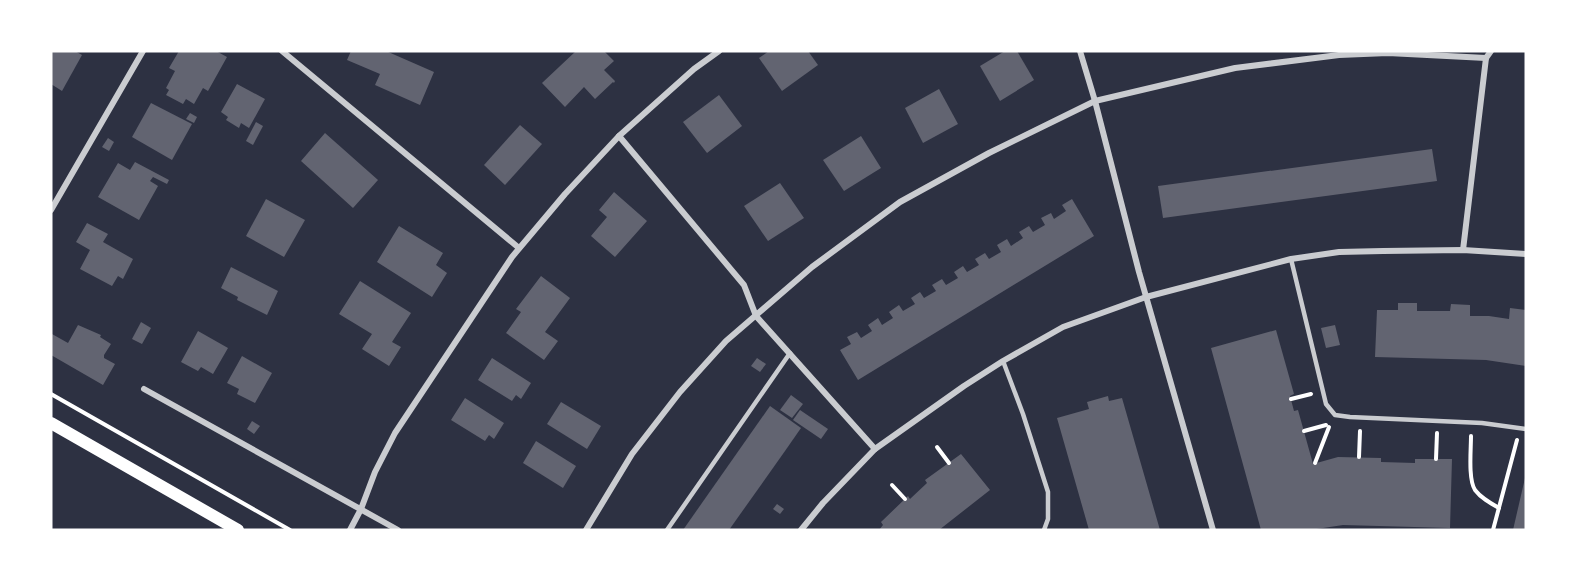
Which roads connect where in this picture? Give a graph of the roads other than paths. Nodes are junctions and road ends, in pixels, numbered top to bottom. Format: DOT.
graph roads {
  1 [pos="143,51"];
  2 [pos="282,51"];
  3 [pos="719,51"];
  4 [pos="1080,51"];
  5 [pos="1491,51"];
  6 [pos="1486,58"];
  7 [pos="1095,101"];
  8 [pos="619,136"];
  9 [pos="51,210"];
  10 [pos="519,249"];
  11 [pos="1463,250"];
  12 [pos="1526,254"];
  13 [pos="1291,259"];
  14 [pos="1146,297"];
  15 [pos="756,316"];
  16 [pos="790,353"];
  17 [pos="1003,361"];
  18 [pos="144,389"];
  19 [pos="51,423"];
  20 [pos="1526,429"];
  21 [pos="875,449"];
  22 [pos="361,509"];
  23 [pos="237,530"];
  24 [pos="350,530"];
  25 [pos="398,530"];
  26 [pos="586,530"];
  27 [pos="667,530"];
  28 [pos="801,530"];
  29 [pos="1044,530"];
  30 [pos="1213,530"];
  1 -- 9 [label="street"];
  2 -- 10 [label="street"];
  3 -- 8 [label="street"];
  4 -- 7 [label="street"];
  5 -- 6 [label="street"];
  6 -- 7 [label="street"];
  6 -- 11 [label="street"];
  7 -- 14 [label="street"];
  7 -- 15 [label="street"];
  8 -- 10 [label="street"];
  8 -- 15 [label="street"];
  10 -- 22 [label="street"];
  11 -- 12 [label="street"];
  11 -- 13 [label="street"];
  13 -- 14 [label="street"];
  13 -- 20 [label="lane"];
  14 -- 17 [label="street"];
  14 -- 30 [label="street"];
  15 -- 16 [label="street"];
  15 -- 26 [label="street"];
  16 -- 21 [label="street"];
  16 -- 27 [label="lane"];
  17 -- 21 [label="street"];
  17 -- 29 [label="lane"];
  18 -- 22 [label="street"];
  19 -- 23 [label="main road"];
  21 -- 28 [label="street"];
  22 -- 24 [label="street"];
  22 -- 25 [label="street"];
}
